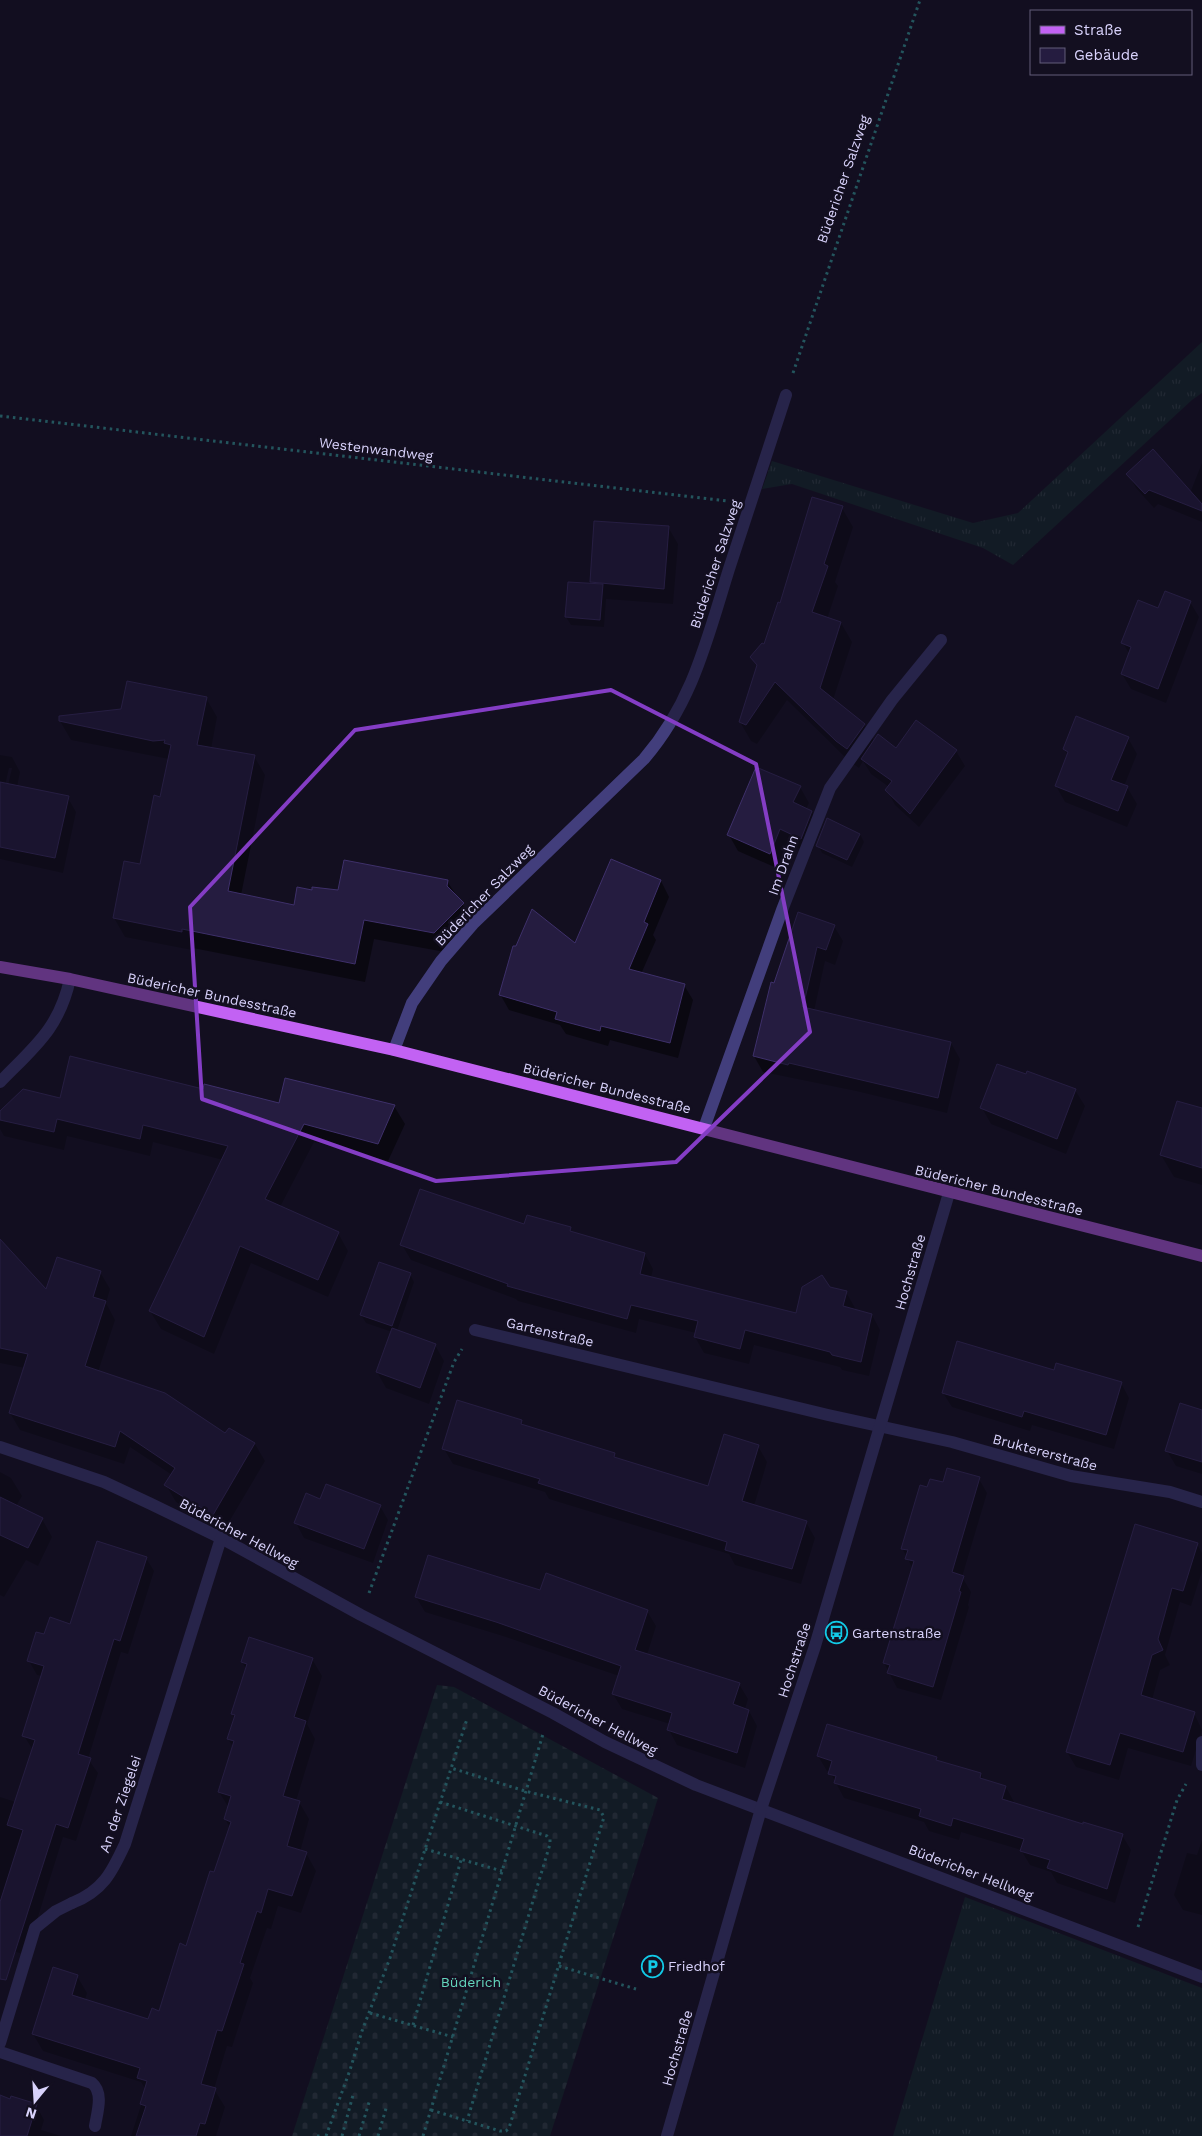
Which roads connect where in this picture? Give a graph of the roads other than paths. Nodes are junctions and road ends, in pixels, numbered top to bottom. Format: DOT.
graph roads {
  1 [pos="786,394"];
  2 [pos="941,640"];
  3 [pos="0,967"];
  4 [pos="70,979"];
  5 [pos="394,1050"];
  6 [pos="0,1082"];
  7 [pos="704,1128"];
  8 [pos="949,1193"];
  9 [pos="1202,1256"];
  10 [pos="475,1330"];
  11 [pos="881,1426"];
  12 [pos="0,1447"];
  13 [pos="1202,1502"];
  14 [pos="221,1538"];
  15 [pos="1202,1742"];
  16 [pos="1202,1765"];
  17 [pos="761,1809"];
  18 [pos="1202,1978"];
  19 [pos="0,2043"];
  20 [pos="0,2052"];
  21 [pos="95,2126"];
  22 [pos="667,2136"];
  1 -- 5 [label="street, Büdericher Salzweg"];
  2 -- 7 [label="street, Im Drahn"];
  3 -- 4 [label="main road, Büdericher Bundesstraße"];
  4 -- 5 [label="main road, Büdericher Bundesstraße"];
  4 -- 6 [label="street"];
  5 -- 7 [label="main road, Büdericher Bundesstraße"];
  7 -- 8 [label="main road, Büdericher Bundesstraße"];
  8 -- 9 [label="main road, Büdericher Bundesstraße"];
  8 -- 11 [label="street, Hochstraße"];
  10 -- 11 [label="street, Gartenstraße"];
  11 -- 13 [label="street, Bruktererstraße"];
  11 -- 17 [label="street, Hochstraße"];
  12 -- 14 [label="street, Büdericher Hellweg"];
  14 -- 17 [label="street, Büdericher Hellweg"];
  14 -- 19 [label="street, An der Ziegelei"];
  15 -- 16 [label="street"];
  17 -- 18 [label="street, Büdericher Hellweg"];
  17 -- 22 [label="street, Hochstraße"];
  20 -- 21 [label="street"];
}
